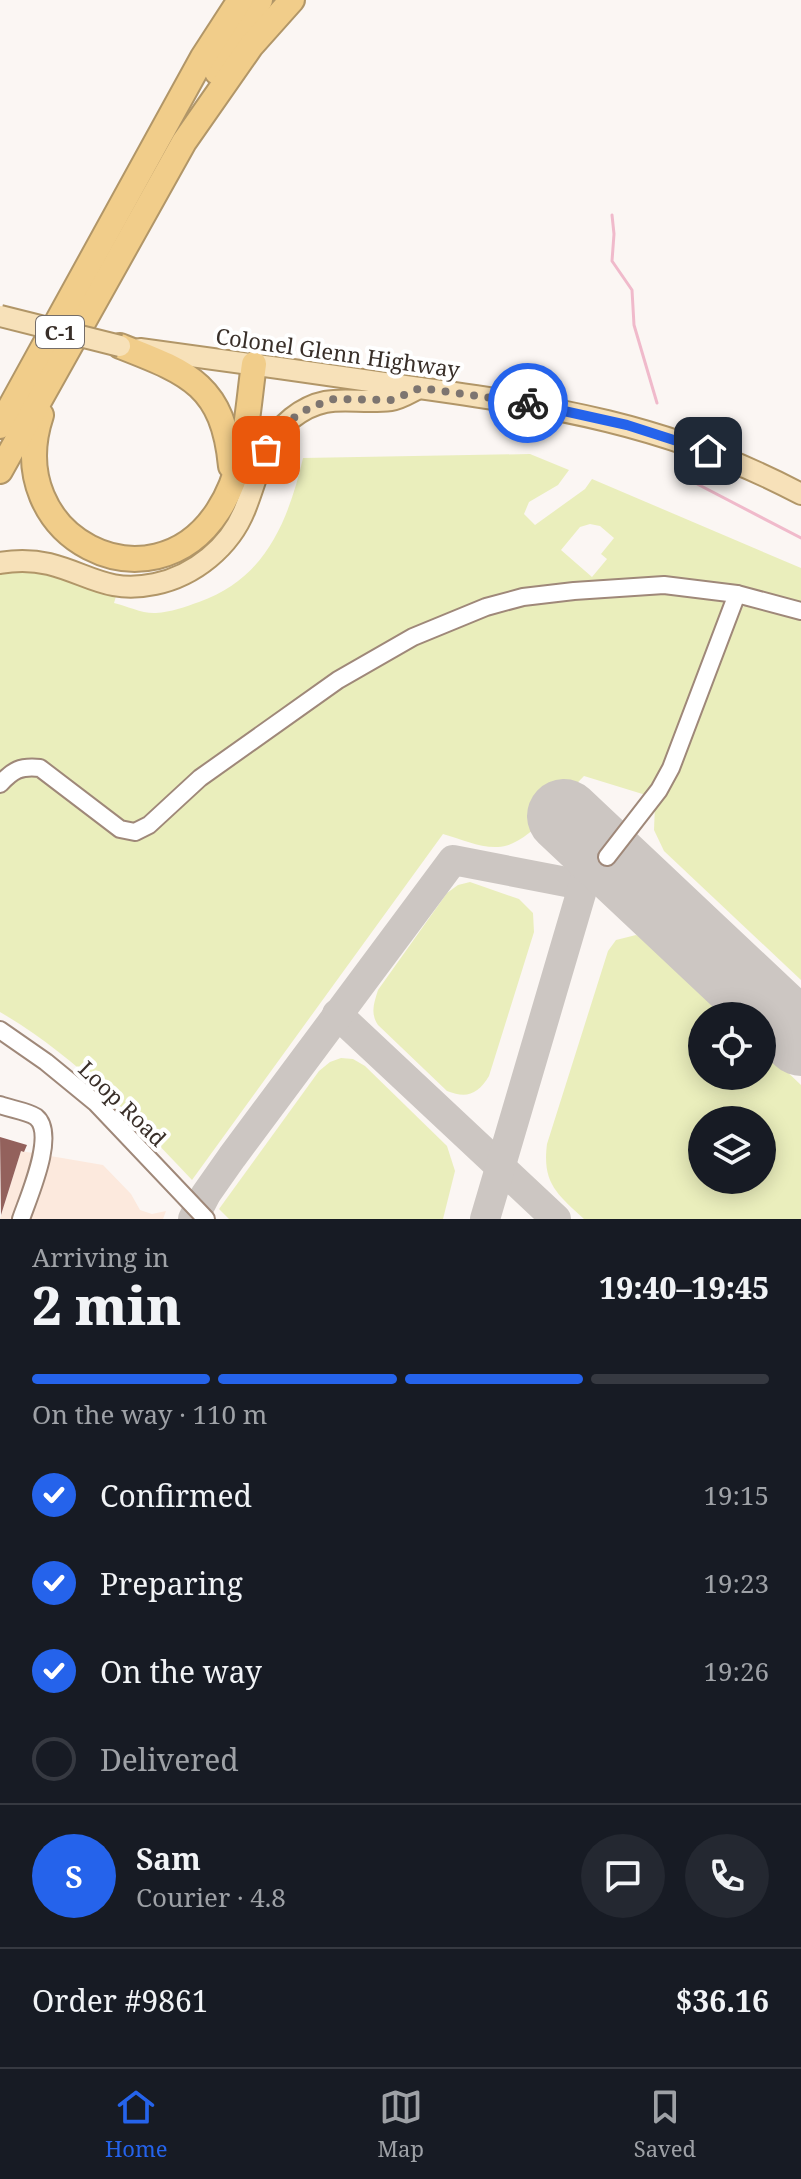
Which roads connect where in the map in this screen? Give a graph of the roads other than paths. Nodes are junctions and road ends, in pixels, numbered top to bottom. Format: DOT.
graph roads {
  1 [pos="225,0"];
  2 [pos="240,0"];
  3 [pos="260,0"];
  4 [pos="292,0"];
  5 [pos="203,57"];
  6 [pos="184,142"];
  7 [pos="0,316"];
  8 [pos="120,346"];
  9 [pos="260,365"];
  10 [pos="52,377"];
  11 [pos="420,388"];
  12 [pos="0,426"];
  13 [pos="0,471"];
  14 [pos="242,483"];
  15 [pos="801,494"];
  16 [pos="0,563"];
  17 [pos="737,594"];
  18 [pos="801,611"];
  19 [pos="0,784"];
  20 [pos="607,857"];
  21 [pos="0,1030"];
  22 [pos="0,1105"];
  23 [pos="21,1219"];
  24 [pos="206,1219"];
  1 -- 5 [label="highway"];
  2 -- 5 [label="highway"];
  3 -- 6 [label="highway"];
  4 -- 6 [label="highway"];
  5 -- 12 [label="highway"];
  6 -- 10 [label="highway"];
  7 -- 8 [label="main road, Colonel Glenn Highway / C-1, bridge"];
  8 -- 9 [label="main road, Colonel Glenn Highway / C-1"];
  8 -- 14 [label="highway"];
  9 -- 11 [label="main road, Colonel Glenn Highway / C-1"];
  9 -- 14 [label="highway"];
  10 -- 13 [label="highway"];
  10 -- 14 [label="highway"];
  11 -- 14 [label="main road"];
  11 -- 15 [label="main road, Colonel Glenn Highway / C-1"];
  14 -- 16 [label="main road"];
  17 -- 18 [label="street"];
  17 -- 19 [label="street"];
  17 -- 20 [label="street"];
  21 -- 24 [label="street, Loop Road"];
  22 -- 23 [label="street"];
}
